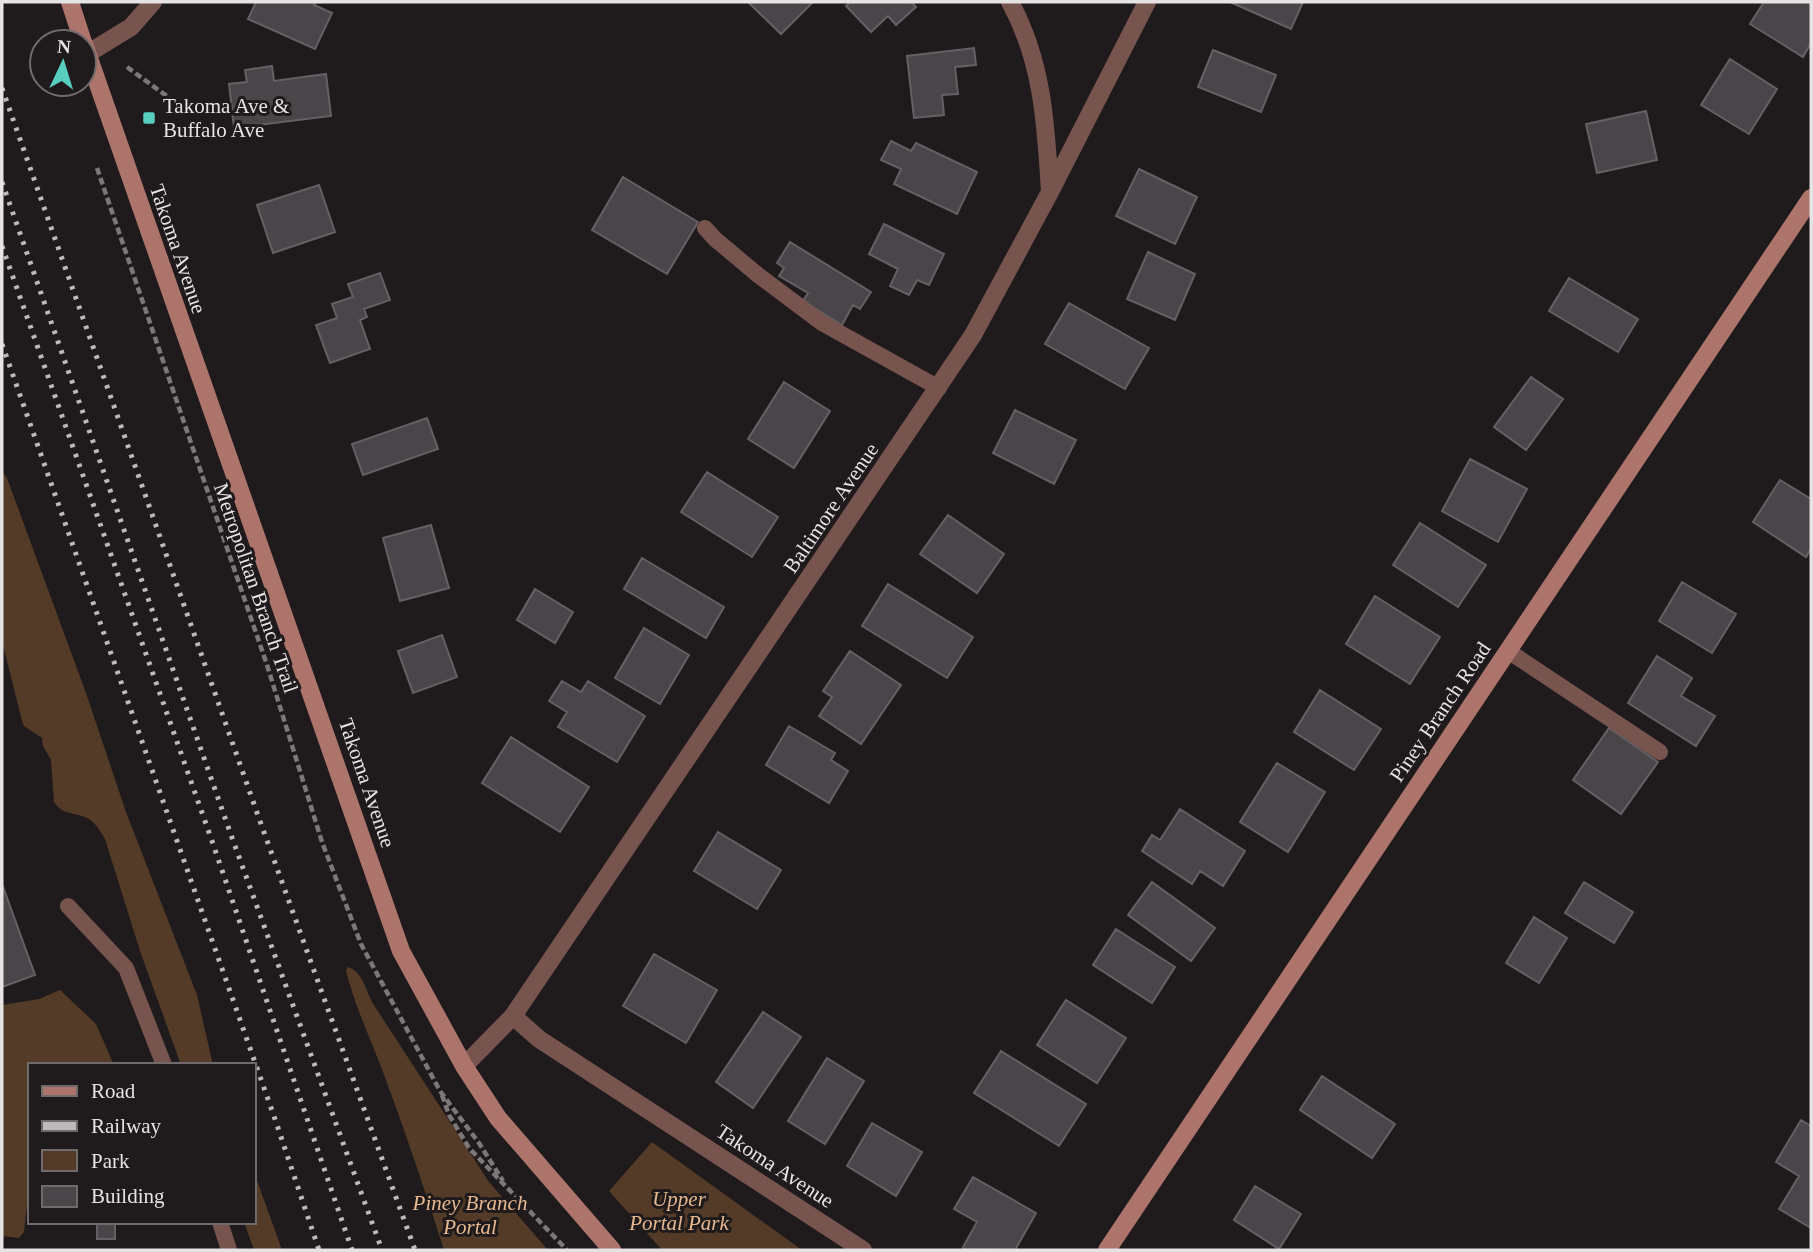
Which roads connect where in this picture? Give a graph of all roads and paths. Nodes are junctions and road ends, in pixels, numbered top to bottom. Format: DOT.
graph roads {
  1 [pos="70,2"];
  2 [pos="153,2"];
  3 [pos="1010,2"];
  4 [pos="1147,2"];
  5 [pos="79,28"];
  6 [pos="98,41"];
  7 [pos="127,67"];
  8 [pos="98,84"];
  9 [pos="168,97"];
  10 [pos="95,163"];
  11 [pos="1050,192"];
  12 [pos="1811,198"];
  13 [pos="705,228"];
  14 [pos="939,388"];
  15 [pos="1508,651"];
  16 [pos="1660,752"];
  17 [pos="68,906"];
  18 [pos="513,1016"];
  19 [pos="163,1063"];
  20 [pos="464,1066"];
  21 [pos="440,1091"];
  22 [pos="503,1181"];
  23 [pos="221,1224"];
  24 [pos="229,1250"];
  25 [pos="567,1250"];
  26 [pos="612,1250"];
  27 [pos="863,1250"];
  28 [pos="1107,1250"];
  1 -- 5 [label="street, Takoma Avenue"];
  2 -- 6 [label="street"];
  3 -- 11 [label="street"];
  4 -- 11 [label="street, Baltimore Avenue"];
  7 -- 9 [label="path"];
  8 -- 20 [label="street, Takoma Avenue"];
  10 -- 21 [label="path, Metropolitan Branch Trail"];
  11 -- 14 [label="street, Baltimore Avenue"];
  12 -- 15 [label="street, Piney Branch Road"];
  13 -- 14 [label="lane"];
  14 -- 18 [label="street, Baltimore Avenue"];
  15 -- 16 [label="lane"];
  15 -- 28 [label="street, Piney Branch Road"];
  17 -- 19 [label="lane"];
  18 -- 20 [label="street"];
  18 -- 27 [label="street, Takoma Avenue"];
  20 -- 26 [label="street, Takoma Avenue"];
  21 -- 22 [label="path, Metropolitan Branch Trail"];
  21 -- 22 [label="path, Metropolitan Branch Trail"];
  22 -- 25 [label="path, Metropolitan Branch Trail"];
  23 -- 24 [label="lane"];
}
